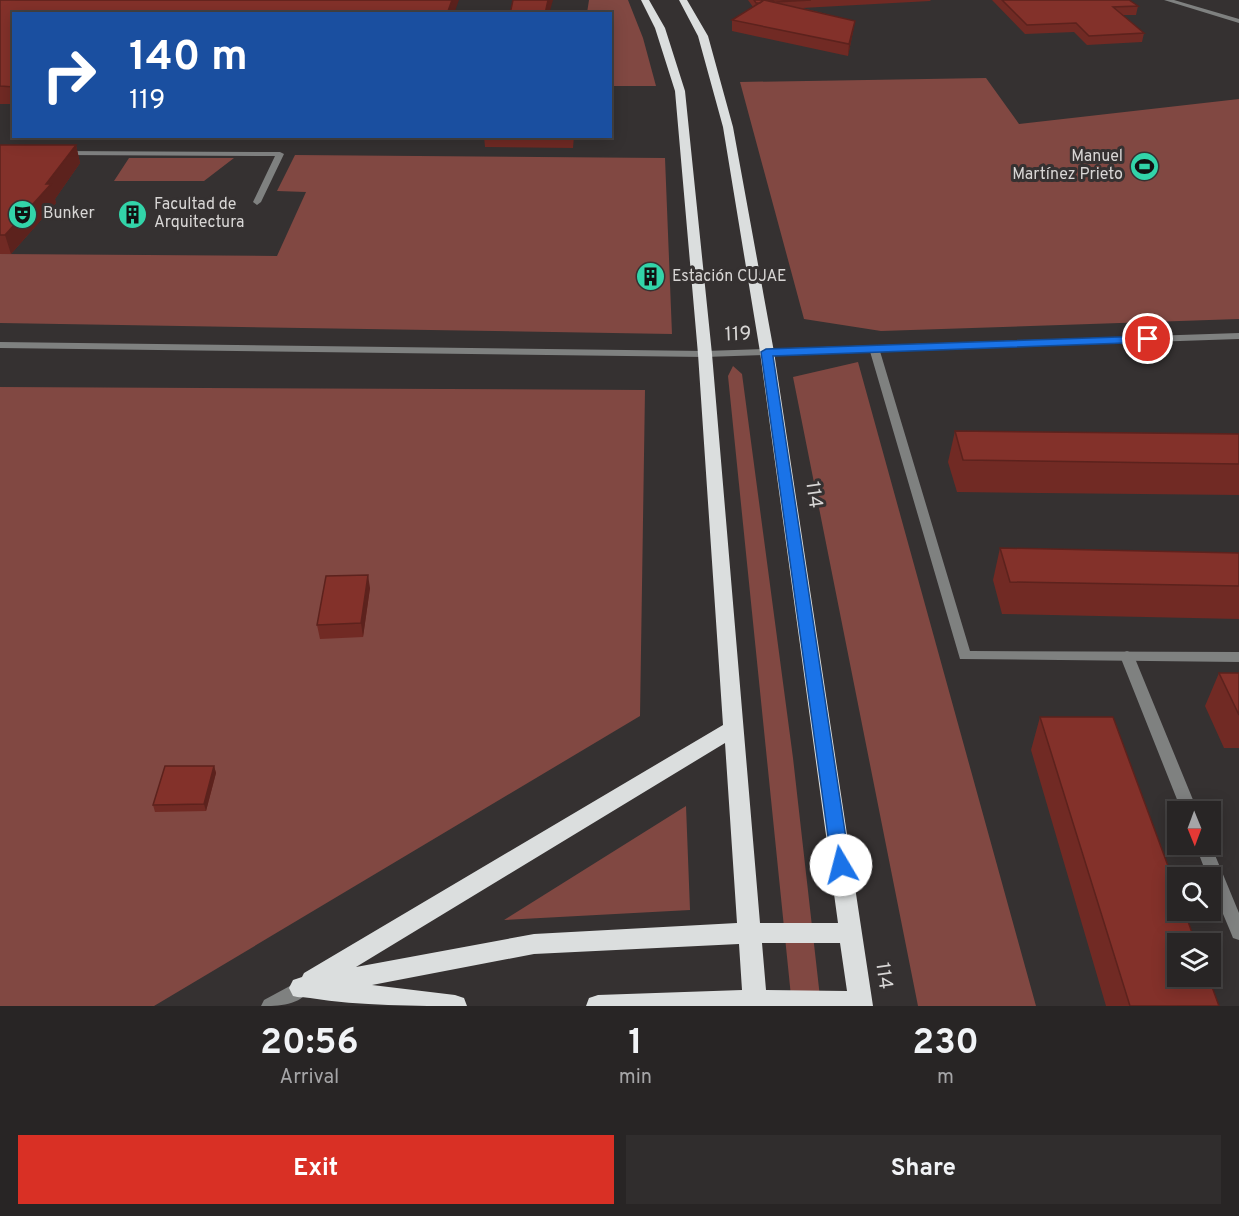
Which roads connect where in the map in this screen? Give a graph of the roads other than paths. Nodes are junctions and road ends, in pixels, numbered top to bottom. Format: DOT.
graph roads {
  1 [pos="645,0"];
  2 [pos="683,0"];
  3 [pos="1167,0"];
  4 [pos="1239,21"];
  5 [pos="47,153"];
  6 [pos="257,202"];
  7 [pos="1239,336"];
  8 [pos="0,345"];
  9 [pos="874,348"];
  10 [pos="766,352"];
  11 [pos="705,354"];
  12 [pos="1127,656"];
  13 [pos="1239,657"];
  14 [pos="732,729"];
  15 [pos="1186,801"];
  16 [pos="1207,855"];
  17 [pos="749,933"];
  18 [pos="851,933"];
  19 [pos="1239,933"];
  20 [pos="301,988"];
  21 [pos="755,1004"];
  22 [pos="861,1004"];
  23 [pos="270,1006"];
  24 [pos="455,1006"];
  25 [pos="598,1006"];
  1 -- 11 [label="highway"];
  2 -- 10 [label="highway, 114"];
  3 -- 4 [label="street"];
  5 -- 6 [label="street"];
  7 -- 9 [label="street, 119"];
  8 -- 11 [label="street, 119"];
  9 -- 10 [label="street, 119"];
  9 -- 12 [label="street"];
  10 -- 11 [label="street, 119"];
  10 -- 18 [label="highway, 114"];
  11 -- 14 [label="highway"];
  12 -- 13 [label="street"];
  12 -- 15 [label="street"];
  14 -- 17 [label="highway"];
  14 -- 20 [label="highway"];
  16 -- 19 [label="street"];
  17 -- 18 [label="highway"];
  17 -- 20 [label="highway"];
  17 -- 21 [label="highway"];
  18 -- 22 [label="highway, 114"];
  20 -- 23 [label="street"];
  20 -- 24 [label="highway"];
  21 -- 22 [label="highway"];
  21 -- 25 [label="highway"];
}
